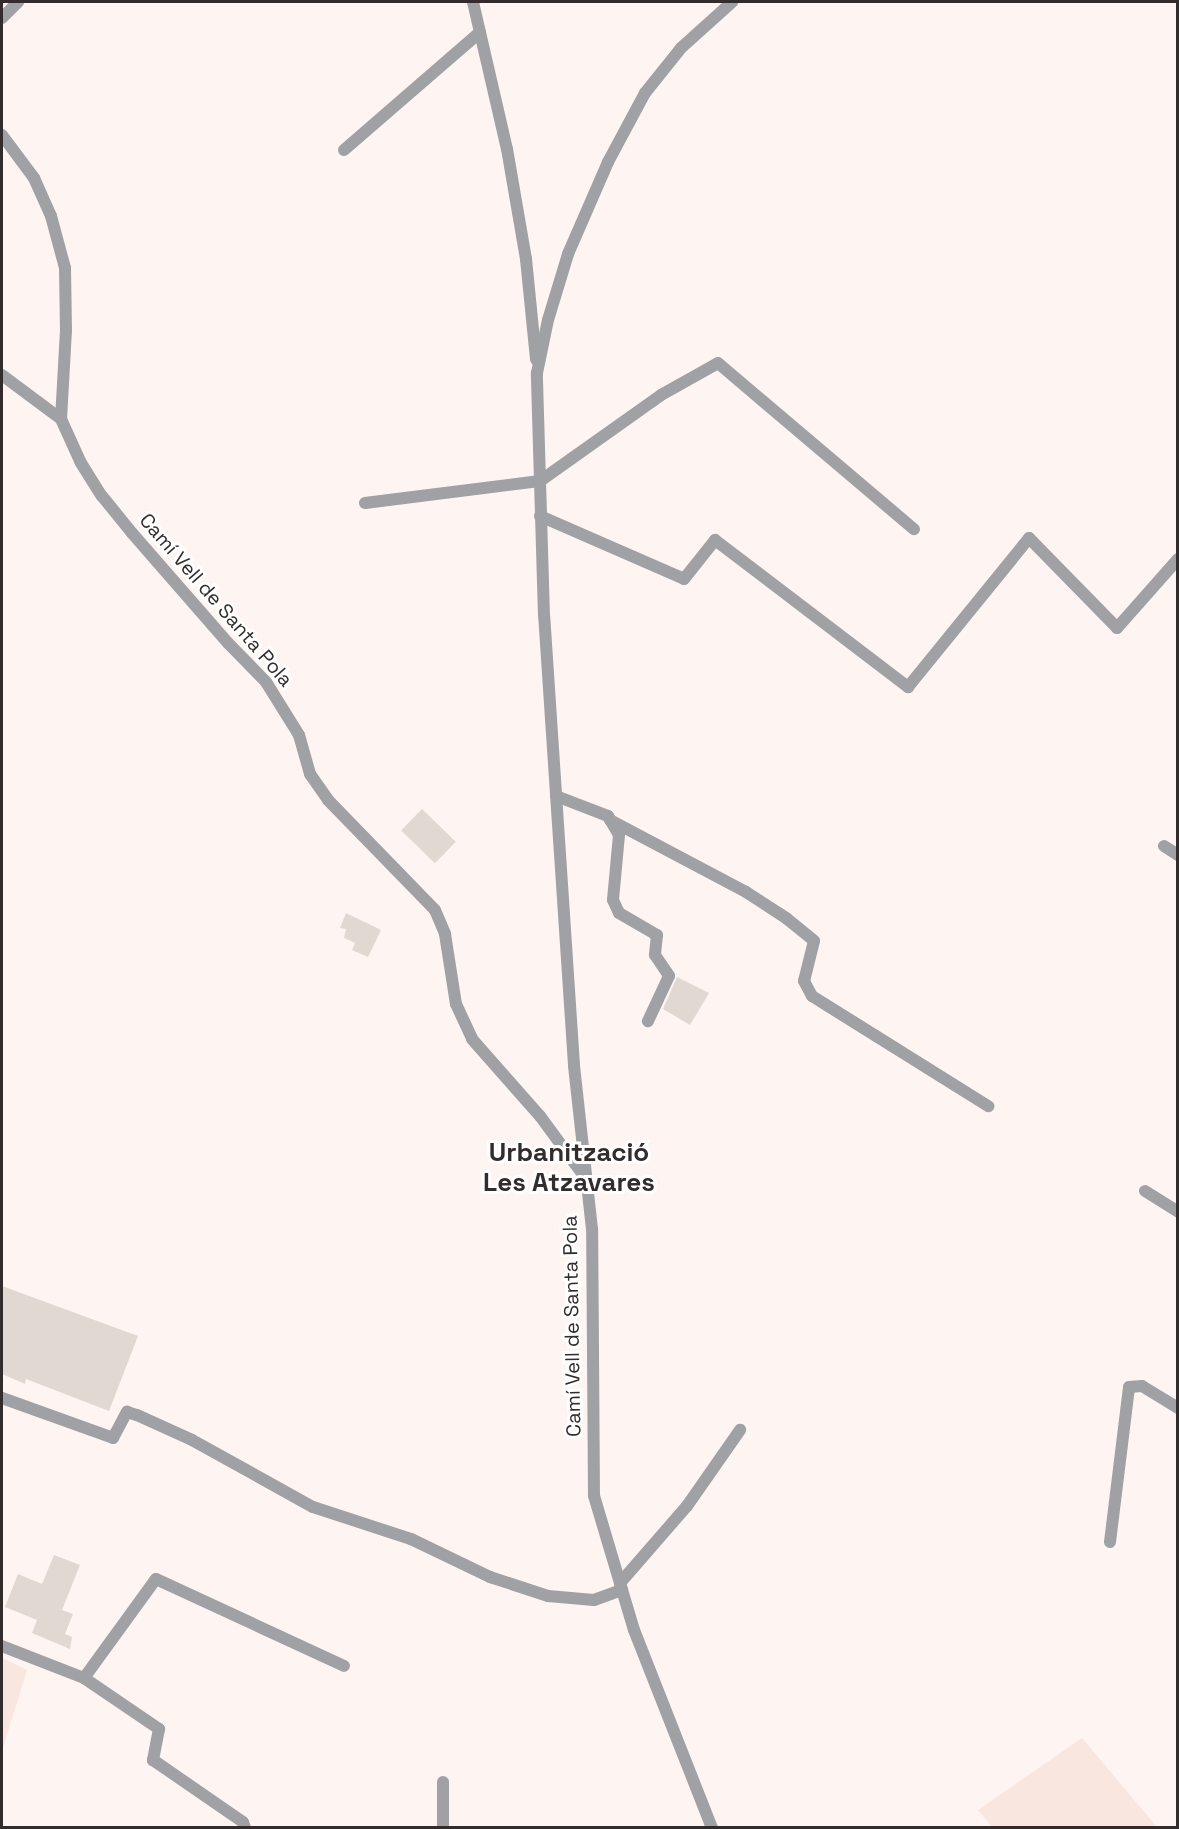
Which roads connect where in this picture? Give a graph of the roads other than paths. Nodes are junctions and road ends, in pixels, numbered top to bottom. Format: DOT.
graph roads {
  1 [pos="18,2"];
  2 [pos="473,2"];
  3 [pos="732,2"];
  4 [pos="2,18"];
  5 [pos="480,32"];
  6 [pos="2,135"];
  7 [pos="344,150"];
  8 [pos="537,373"];
  9 [pos="2,375"];
  10 [pos="61,419"];
  11 [pos="540,482"];
  12 [pos="365,503"];
  13 [pos="540,516"];
  14 [pos="914,529"];
  15 [pos="1178,559"];
  16 [pos="556,796"];
  17 [pos="610,819"];
  18 [pos="1164,846"];
  19 [pos="1178,855"];
  20 [pos="648,1021"];
  21 [pos="988,1106"];
  22 [pos="585,1177"];
  23 [pos="1145,1191"];
  24 [pos="1178,1212"];
  25 [pos="2,1398"];
  26 [pos="1178,1408"];
  27 [pos="740,1430"];
  28 [pos="1110,1542"];
  29 [pos="621,1586"];
  30 [pos="2,1646"];
  31 [pos="344,1666"];
  32 [pos="84,1678"];
  33 [pos="443,1782"];
  34 [pos="245,1827"];
  35 [pos="443,1827"];
  36 [pos="712,1827"];
  1 -- 4 [label="street"];
  2 -- 5 [label="street"];
  3 -- 8 [label="street"];
  5 -- 7 [label="street"];
  5 -- 8 [label="street"];
  6 -- 10 [label="street, Camí Vell de Santa Pola"];
  8 -- 11 [label="street"];
  9 -- 10 [label="street"];
  10 -- 22 [label="street, Camí Vell de Santa Pola"];
  11 -- 12 [label="street"];
  11 -- 13 [label="street"];
  11 -- 14 [label="street"];
  13 -- 15 [label="street"];
  13 -- 16 [label="street"];
  16 -- 17 [label="street"];
  16 -- 22 [label="street"];
  17 -- 20 [label="street"];
  17 -- 21 [label="street"];
  18 -- 19 [label="street"];
  22 -- 29 [label="street, Camí Vell de Santa Pola"];
  23 -- 24 [label="street"];
  25 -- 29 [label="street"];
  26 -- 28 [label="street"];
  27 -- 29 [label="street"];
  29 -- 36 [label="street, Camí Vell de Santa Pola"];
  30 -- 32 [label="street"];
  31 -- 32 [label="street"];
  32 -- 34 [label="street"];
  33 -- 35 [label="street"];
}
